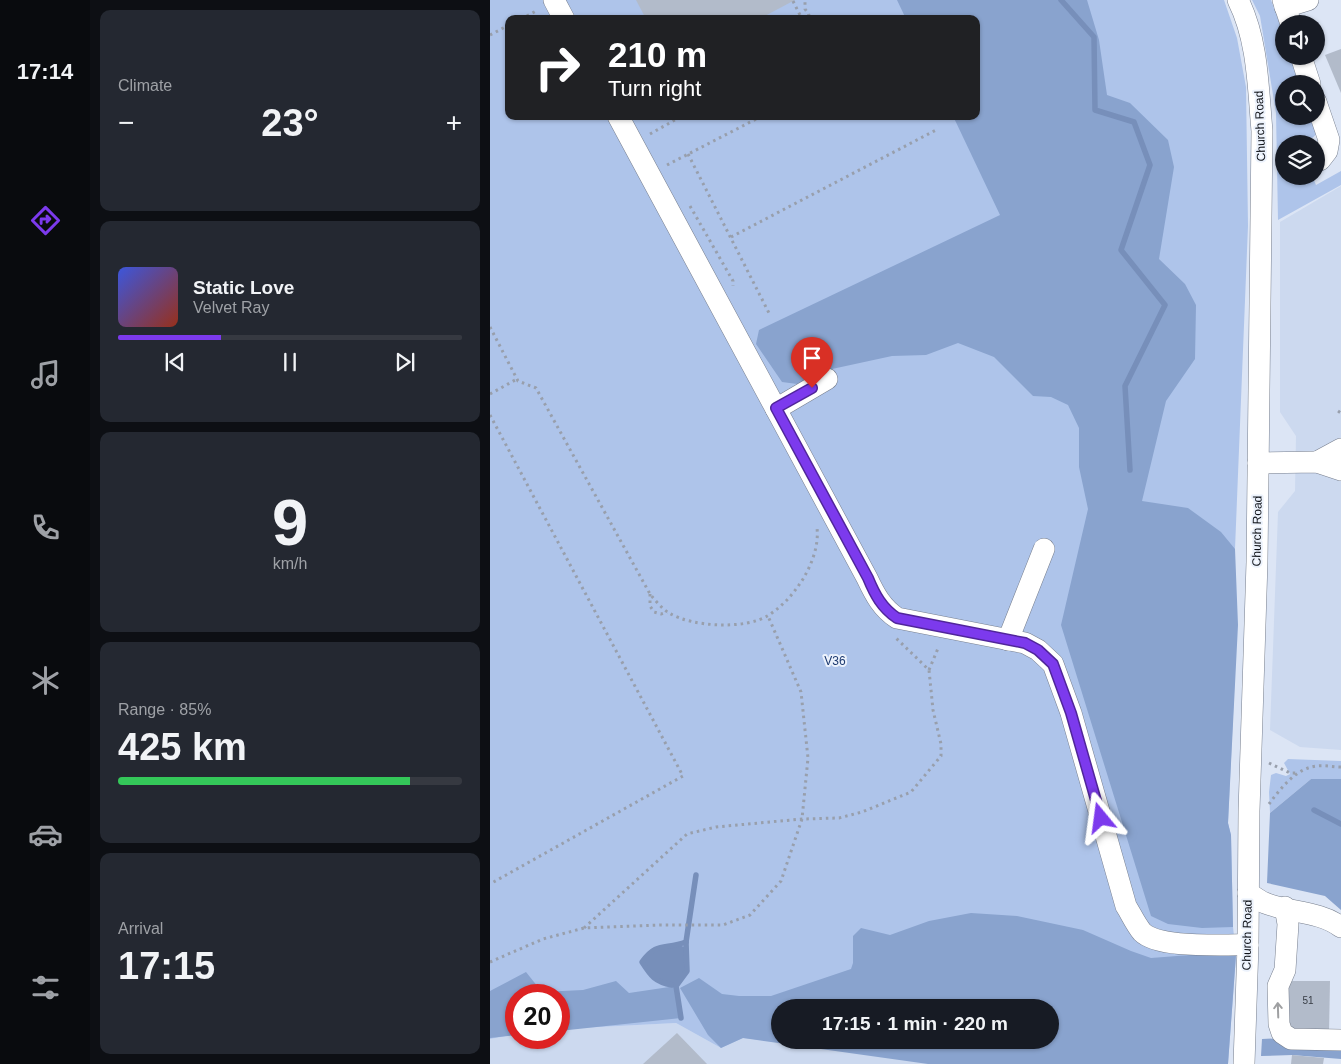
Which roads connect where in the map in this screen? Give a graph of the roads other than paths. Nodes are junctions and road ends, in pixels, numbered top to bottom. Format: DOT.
graph roads {
  1 [pos="1238,0"];
  2 [pos="1308,0"];
  3 [pos="548,4"];
  4 [pos="1286,10"];
  5 [pos="560,15"];
  6 [pos="620,120"];
  7 [pos="1324,125"];
  8 [pos="1325,154"];
  9 [pos="827,379"];
  10 [pos="776,408"];
  11 [pos="1341,449"];
  12 [pos="1317,462"];
  13 [pos="1258,463"];
  14 [pos="1341,470"];
  15 [pos="1044,549"];
  16 [pos="1008,640"];
  17 [pos="1248,893"];
  18 [pos="1285,908"];
  19 [pos="1338,924"];
  20 [pos="1248,944"];
  21 [pos="1341,1040"];
  22 [pos="1244,1064"];
  1 -- 13 [label="street, Church Road"];
  2 -- 4 [label="street"];
  3 -- 5 [label="street"];
  6 -- 10 [label="street"];
  7 -- 8 [label="street"];
  9 -- 10 [label="street"];
  10 -- 16 [label="street"];
  11 -- 12 [label="street"];
  12 -- 13 [label="street"];
  12 -- 14 [label="street"];
  13 -- 17 [label="street, Church Road"];
  15 -- 16 [label="street"];
  16 -- 20 [label="street"];
  17 -- 18 [label="street"];
  17 -- 20 [label="street, Church Road"];
  18 -- 19 [label="street"];
  21 -- 18 [label="street, one-way"];
  20 -- 22 [label="street, Church Road"];
}
